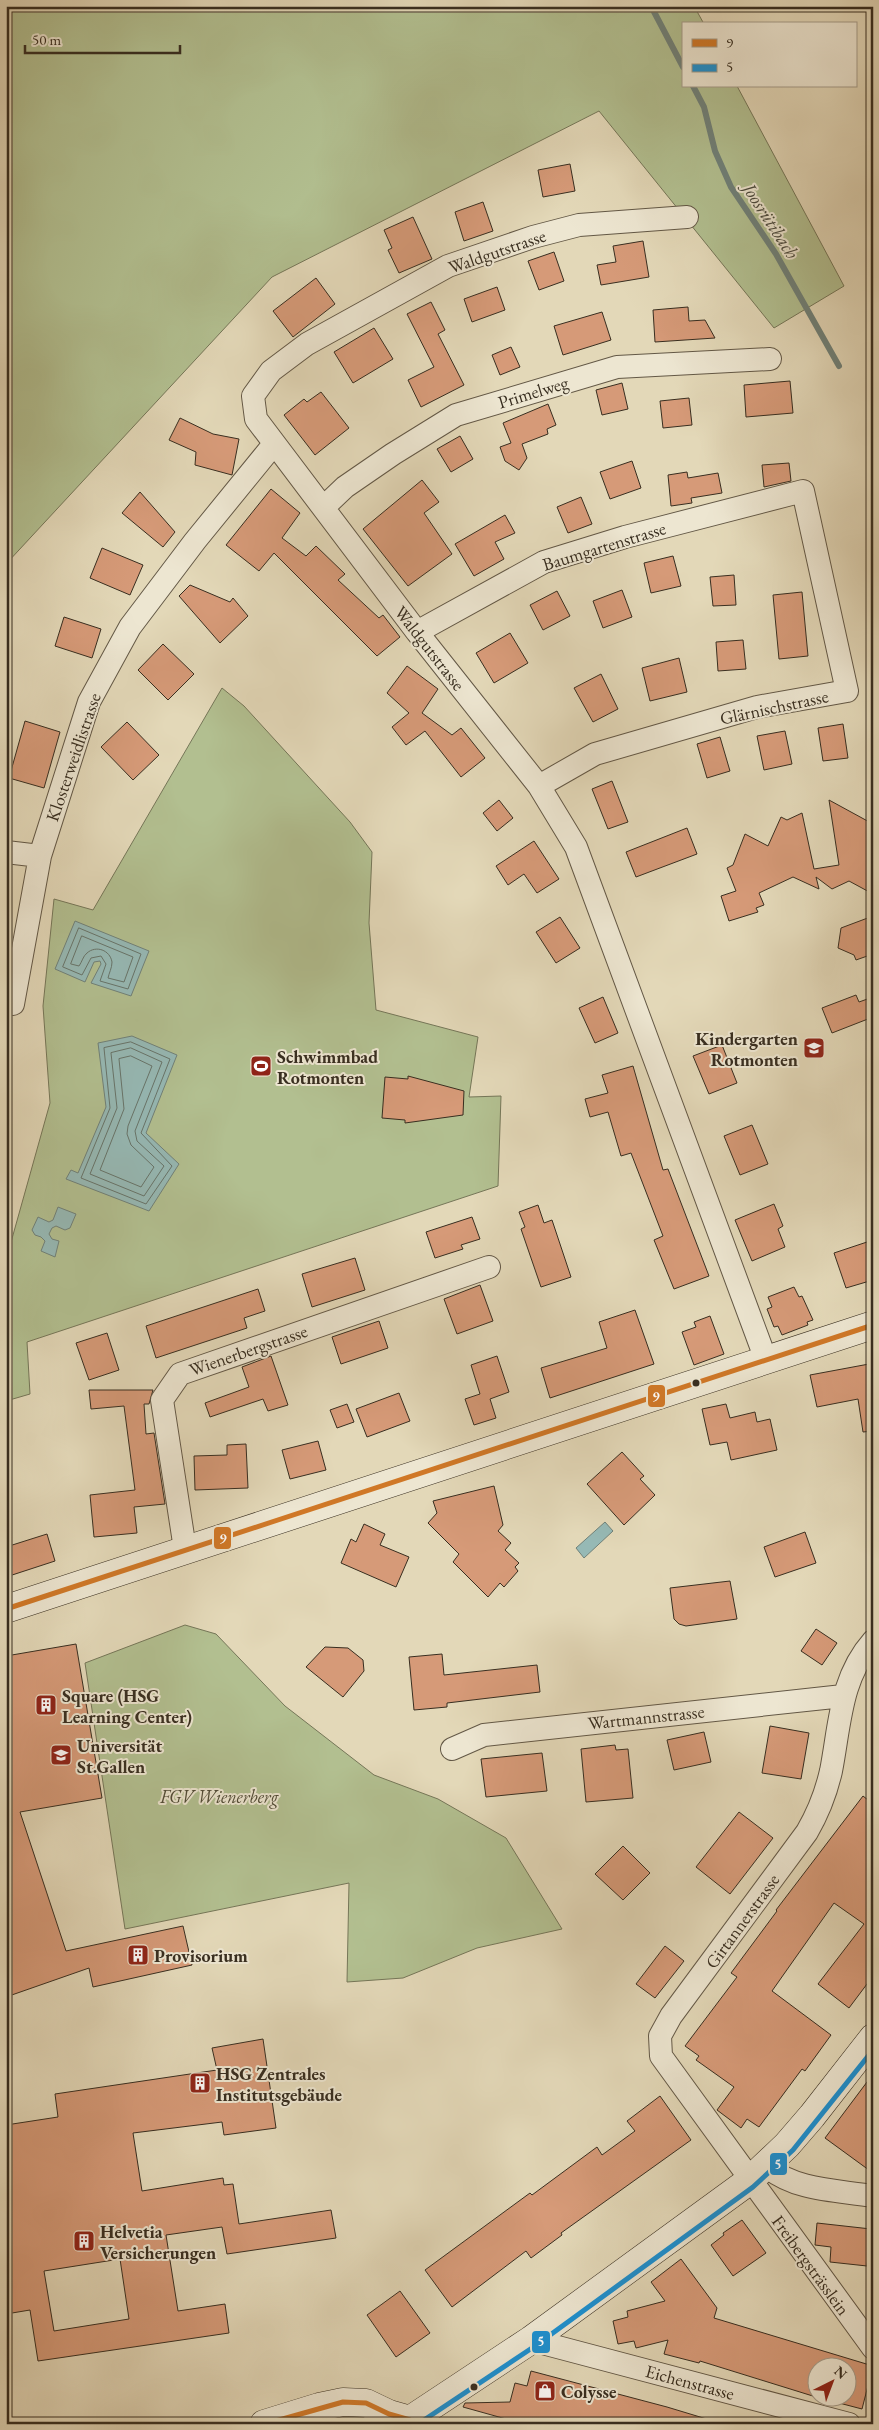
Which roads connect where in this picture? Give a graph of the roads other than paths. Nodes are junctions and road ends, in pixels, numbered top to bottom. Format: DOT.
graph roads {
  1 [pos="687,217"];
  2 [pos="770,359"];
  3 [pos="274,444"];
  4 [pos="803,491"];
  5 [pos="324,507"];
  6 [pos="417,632"];
  7 [pos="539,786"];
  8 [pos="6,852"];
  9 [pos="40,856"];
  10 [pos="13,1004"];
  11 [pos="489,1267"];
  12 [pos="873,1325"];
  13 [pos="766,1360"];
  14 [pos="185,1549"];
  15 [pos="6,1609"];
  16 [pos="873,1641"];
  17 [pos="843,1696"];
  18 [pos="452,1749"];
  19 [pos="873,2038"];
  20 [pos="758,2173"];
  21 [pos="873,2196"];
  22 [pos="530,2340"];
  23 [pos="873,2348"];
  24 [pos="411,2423"];
  25 [pos="264,2424"];
  26 [pos="849,2424"];
  1 -- 3 [label="street, Waldgutstrasse"];
  2 -- 5 [label="street, Primelweg"];
  3 -- 5 [label="street, Waldgutstrasse"];
  3 -- 9 [label="street, Klosterweidlistrasse"];
  4 -- 6 [label="street, Baumgartenstrasse"];
  4 -- 7 [label="street, Glärnischstrasse"];
  5 -- 6 [label="street, Waldgutstrasse"];
  6 -- 7 [label="street, Waldgutstrasse"];
  7 -- 13 [label="street, Waldgutstrasse"];
  8 -- 9 [label="street"];
  9 -- 10 [label="street, Klosterweidlistrasse"];
  11 -- 14 [label="street, Wienerbergstrasse"];
  12 -- 13 [label="street"];
  13 -- 14 [label="street"];
  14 -- 15 [label="street"];
  16 -- 17 [label="street, Girtannerstrasse"];
  17 -- 18 [label="street, Wartmannstrasse"];
  17 -- 20 [label="street, Girtannerstrasse"];
  19 -- 20 [label="street"];
  20 -- 21 [label="street"];
  20 -- 22 [label="street"];
  20 -- 23 [label="street, Freibergsträsslein"];
  22 -- 24 [label="street"];
  22 -- 26 [label="street, Eichenstrasse"];
  24 -- 25 [label="street"];
}
